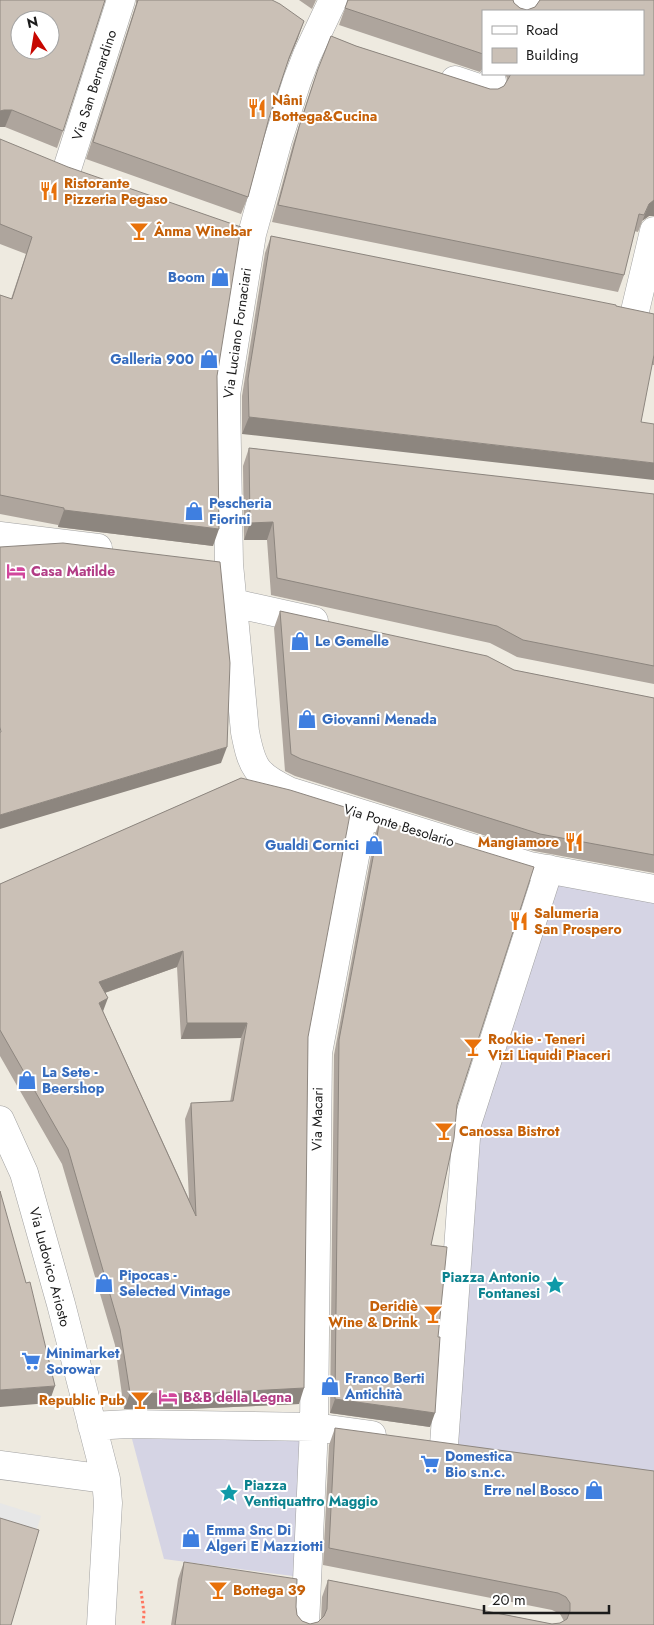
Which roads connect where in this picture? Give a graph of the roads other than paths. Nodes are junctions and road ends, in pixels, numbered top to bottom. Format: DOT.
graph roads {
  1 [pos="121,0"];
  2 [pos="333,0"];
  3 [pos="431,72"];
  4 [pos="492,81"];
  5 [pos="42,159"];
  6 [pos="242,231"];
  7 [pos="654,231"];
  8 [pos="280,240"];
  9 [pos="607,305"];
  10 [pos="645,313"];
  11 [pos="0,536"];
  12 [pos="124,551"];
  13 [pos="200,561"];
  14 [pos="229,564"];
  15 [pos="233,603"];
  16 [pos="340,626"];
  17 [pos="256,768"];
  18 [pos="363,814"];
  19 [pos="549,869"];
  20 [pos="654,889"];
  21 [pos="0,1120"];
  22 [pos="92,1426"];
  23 [pos="314,1428"];
  24 [pos="395,1438"];
  25 [pos="473,1449"];
  26 [pos="0,1465"];
  27 [pos="106,1480"];
  28 [pos="101,1625"];
  29 [pos="305,1625"];
  1 -- 5 [label="street, Via San Bernardino"];
  2 -- 6 [label="street, Via Luciano Fornaciari"];
  3 -- 4 [label="street"];
  6 -- 8 [label="street"];
  6 -- 14 [label="street, Via Luciano Fornaciari"];
  7 -- 10 [label="street"];
  9 -- 10 [label="street"];
  11 -- 12 [label="street"];
  13 -- 14 [label="street"];
  14 -- 15 [label="street, Via Luciano Fornaciari"];
  15 -- 16 [label="street"];
  15 -- 17 [label="street, Via Luciano Fornaciari"];
  17 -- 18 [label="street, Via Ponte Besolario"];
  18 -- 19 [label="street, Via Ponte Besolario"];
  18 -- 23 [label="street, Via Macari"];
  19 -- 20 [label="street, Via Ponte Besolario"];
  19 -- 25 [label="street"];
  21 -- 22 [label="street, Via Ludovico Ariosto"];
  22 -- 23 [label="street"];
  22 -- 27 [label="street, Via Ludovico Ariosto"];
  23 -- 24 [label="street"];
  23 -- 29 [label="street, Via Macari"];
  26 -- 27 [label="street"];
  27 -- 28 [label="street, Via Ludovico Ariosto"];
}
